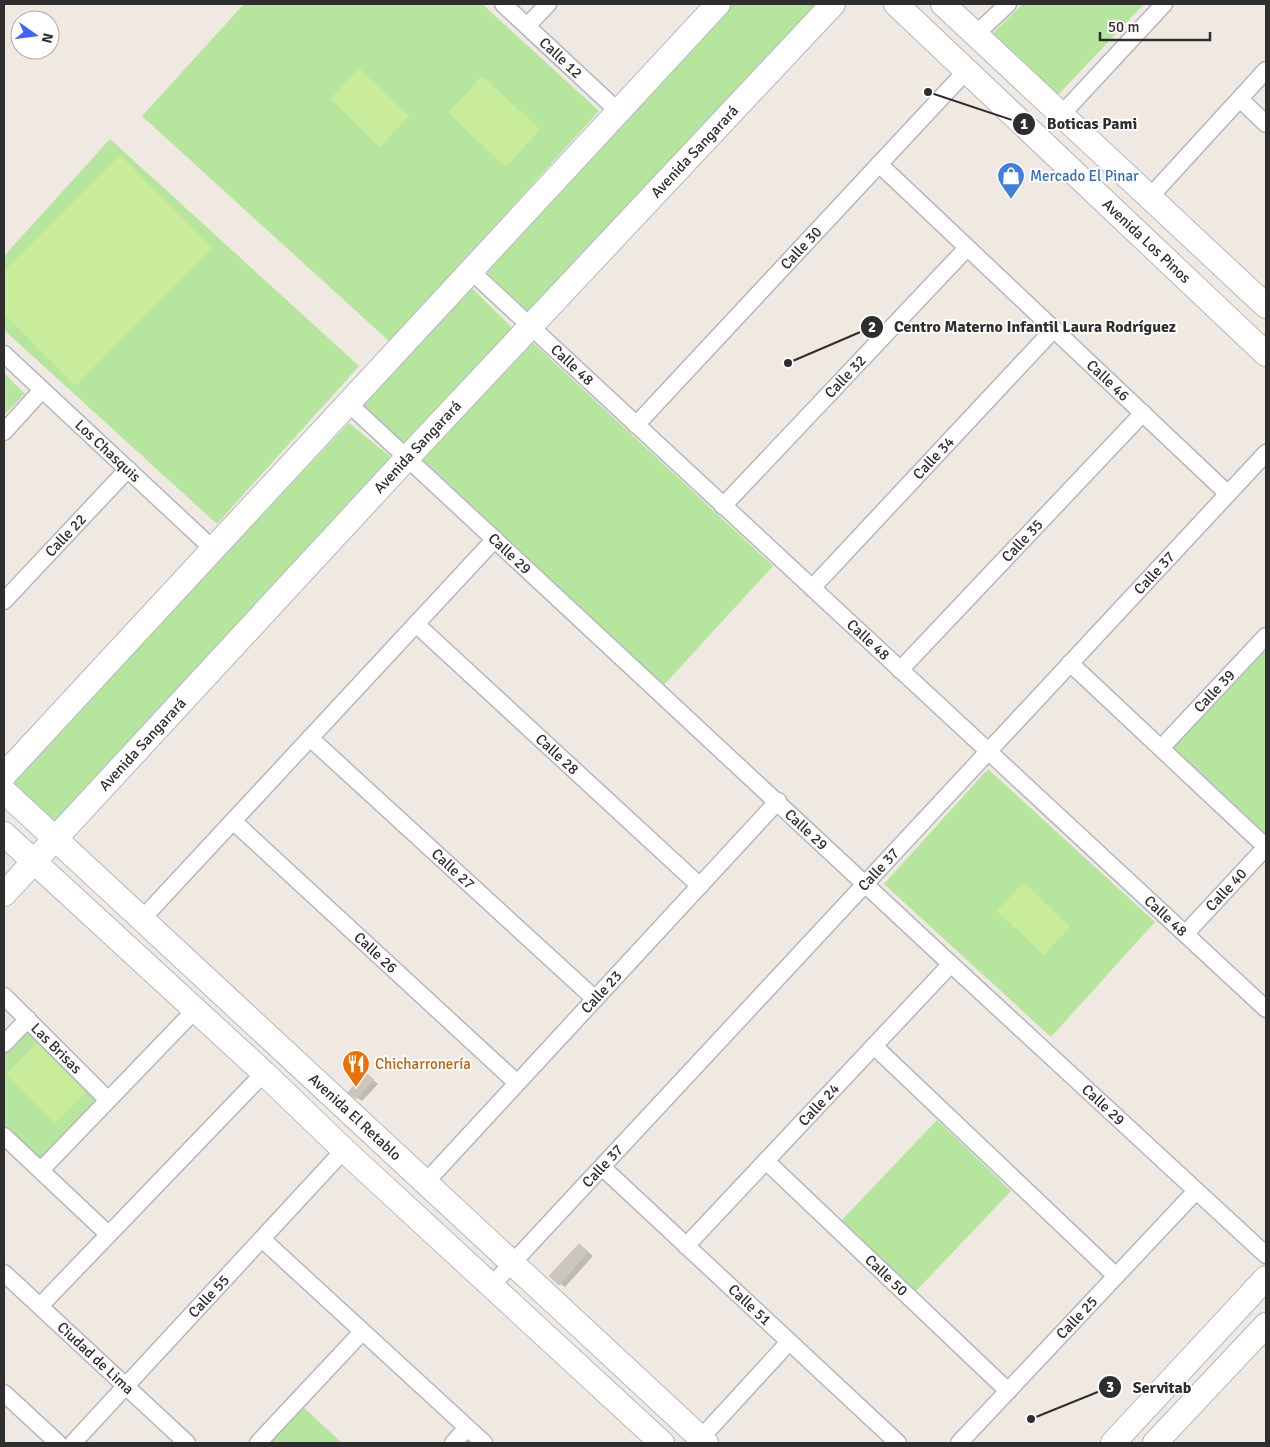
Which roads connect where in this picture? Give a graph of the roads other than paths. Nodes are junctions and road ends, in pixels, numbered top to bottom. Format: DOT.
graph roads {
  1 [pos="503,4"];
  2 [pos="548,4"];
  3 [pos="718,4"];
  4 [pos="842,4"];
  5 [pos="943,4"];
  6 [pos="1008,4"];
  7 [pos="1164,4"];
  8 [pos="897,7"];
  9 [pos="826,11"];
  10 [pos="528,26"];
  11 [pos="976,34"];
  12 [pos="967,70"];
  13 [pos="1266,70"];
  14 [pos="1240,99"];
  15 [pos="619,112"];
  16 [pos="1062,115"];
  17 [pos="1266,124"];
  18 [pos="1102,154"];
  19 [pos="879,164"];
  20 [pos="1080,177"];
  21 [pos="1148,198"];
  22 [pos="967,248"];
  23 [pos="471,271"];
  24 [pos="1266,306"];
  25 [pos="532,327"];
  26 [pos="1054,330"];
  27 [pos="4,354"];
  28 [pos="1266,354"];
  29 [pos="42,390"];
  30 [pos="348,403"];
  31 [pos="1142,413"];
  32 [pos="636,425"];
  33 [pos="4,432"];
  34 [pos="1266,453"];
  35 [pos="407,458"];
  36 [pos="128,469"];
  37 [pos="1228,494"];
  38 [pos="723,506"];
  39 [pos="495,539"];
  40 [pos="213,549"];
  41 [pos="812,588"];
  42 [pos="4,601"];
  43 [pos="416,624"];
  44 [pos="1266,636"];
  45 [pos="1070,663"];
  46 [pos="900,670"];
  47 [pos="310,738"];
  48 [pos="1161,748"];
  49 [pos="988,752"];
  50 [pos="4,775"];
  51 [pos="4,790"];
  52 [pos="778,801"];
  53 [pos="87,804"];
  54 [pos="233,821"];
  55 [pos="4,834"];
  56 [pos="56,838"];
  57 [pos="1266,847"];
  58 [pos="34,861"];
  59 [pos="90,872"];
  60 [pos="865,884"];
  61 [pos="700,886"];
  62 [pos="4,894"];
  63 [pos="142,920"];
  64 [pos="1186,933"];
  65 [pos="951,964"];
  66 [pos="4,996"];
  67 [pos="595,999"];
  68 [pos="1266,1009"];
  69 [pos="195,1010"];
  70 [pos="28,1019"];
  71 [pos="4,1044"];
  72 [pos="874,1046"];
  73 [pos="264,1073"];
  74 [pos="517,1083"];
  75 [pos="108,1100"];
  76 [pos="4,1136"];
  77 [pos="344,1150"];
  78 [pos="766,1161"];
  79 [pos="602,1167"];
  80 [pos="41,1170"];
  81 [pos="425,1183"];
  82 [pos="1196,1191"];
  83 [pos="108,1234"];
  84 [pos="262,1239"];
  85 [pos="686,1246"];
  86 [pos="1266,1255"];
  87 [pos="512,1264"];
  88 [pos="4,1273"];
  89 [pos="1116,1276"];
  90 [pos="1266,1278"];
  91 [pos="491,1286"];
  92 [pos="40,1306"];
  93 [pos="1266,1325"];
  94 [pos="362,1332"];
  95 [pos="789,1342"];
  96 [pos="126,1386"];
  97 [pos="1008,1391"];
  98 [pos="4,1393"];
  99 [pos="467,1428"];
  100 [pos="654,1440"];
  101 [pos="703,1441"];
  102 [pos="58,1443"];
  103 [pos="73,1443"];
  104 [pos="187,1443"];
  105 [pos="258,1443"];
  106 [pos="453,1443"];
  107 [pos="484,1443"];
  108 [pos="898,1443"];
  109 [pos="959,1443"];
  110 [pos="1113,1443"];
  111 [pos="1155,1443"];
  1 -- 10 [label="street, Calle 12"];
  2 -- 10 [label="street"];
  3 -- 15 [label="street"];
  4 -- 9 [label="street, Avenida Sangarará"];
  5 -- 11 [label="street"];
  6 -- 11 [label="street"];
  7 -- 16 [label="street"];
  8 -- 12 [label="street, Avenida Los Pinos"];
  9 -- 25 [label="street, Avenida Sangarará"];
  10 -- 15 [label="street, Calle 12"];
  11 -- 16 [label="street"];
  12 -- 19 [label="street, Calle 30"];
  12 -- 20 [label="street, Avenida Los Pinos"];
  13 -- 14 [label="street"];
  14 -- 17 [label="street"];
  14 -- 21 [label="street"];
  15 -- 23 [label="street"];
  16 -- 18 [label="street"];
  18 -- 20 [label="street"];
  18 -- 21 [label="street"];
  19 -- 22 [label="street, Calle 46"];
  19 -- 32 [label="street, Calle 30"];
  20 -- 28 [label="street, Avenida Los Pinos"];
  21 -- 24 [label="street"];
  22 -- 26 [label="street, Calle 46"];
  22 -- 38 [label="street, Calle 32"];
  23 -- 25 [label="street, Calle 48"];
  23 -- 30 [label="street"];
  25 -- 32 [label="street, Calle 48"];
  25 -- 35 [label="street, Avenida Sangarará"];
  26 -- 31 [label="street, Calle 46"];
  26 -- 41 [label="street, Calle 34"];
  27 -- 29 [label="street, Los Chasquis"];
  29 -- 33 [label="street"];
  29 -- 36 [label="street, Los Chasquis"];
  30 -- 35 [label="street, Calle 29"];
  30 -- 40 [label="street"];
  31 -- 37 [label="street, Calle 46"];
  31 -- 46 [label="street, Calle 35"];
  32 -- 38 [label="street, Calle 48"];
  34 -- 37 [label="street, Calle 37"];
  35 -- 39 [label="street, Calle 29"];
  35 -- 53 [label="street, Avenida Sangarará"];
  36 -- 40 [label="street, Los Chasquis"];
  36 -- 42 [label="street, Calle 22"];
  37 -- 45 [label="street, Calle 37"];
  38 -- 41 [label="street, Calle 48"];
  39 -- 43 [label="street"];
  39 -- 52 [label="street, Calle 29"];
  40 -- 50 [label="street"];
  41 -- 46 [label="street, Calle 48"];
  43 -- 47 [label="street"];
  43 -- 61 [label="street, Calle 28"];
  44 -- 48 [label="street, Calle 39"];
  45 -- 48 [label="street"];
  45 -- 49 [label="street, Calle 37"];
  46 -- 49 [label="street, Calle 48"];
  47 -- 54 [label="street"];
  47 -- 67 [label="street, Calle 27"];
  48 -- 57 [label="street"];
  49 -- 60 [label="street, Calle 37"];
  49 -- 64 [label="street, Calle 48"];
  51 -- 56 [label="street, Avenida El Retablo"];
  52 -- 60 [label="street, Calle 29"];
  52 -- 61 [label="street, Calle 23"];
  53 -- 56 [label="street, Avenida Sangarará"];
  53 -- 59 [label="street"];
  54 -- 63 [label="street"];
  54 -- 74 [label="street, Calle 26"];
  55 -- 58 [label="street, Avenida El Retablo"];
  56 -- 58 [label="street, Avenida Sangarará"];
  56 -- 59 [label="street, Avenida El Retablo"];
  57 -- 64 [label="street, Calle 40"];
  58 -- 62 [label="street, Avenida Sangarará"];
  58 -- 69 [label="street, Avenida El Retablo"];
  59 -- 63 [label="street, Avenida El Retablo"];
  60 -- 65 [label="street, Calle 29"];
  60 -- 79 [label="street, Calle 37"];
  61 -- 67 [label="street, Calle 23"];
  63 -- 81 [label="street, Avenida El Retablo"];
  64 -- 68 [label="street, Calle 48"];
  65 -- 72 [label="street, Calle 24"];
  65 -- 82 [label="street, Calle 29"];
  66 -- 70 [label="street, Las Brisas"];
  67 -- 74 [label="street, Calle 23"];
  69 -- 73 [label="street, Avenida El Retablo"];
  69 -- 75 [label="street"];
  70 -- 71 [label="street"];
  70 -- 75 [label="street, Las Brisas"];
  72 -- 78 [label="street, Calle 24"];
  72 -- 89 [label="street"];
  73 -- 77 [label="street, Avenida El Retablo"];
  73 -- 83 [label="street"];
  74 -- 81 [label="street, Calle 23"];
  75 -- 80 [label="street"];
  76 -- 80 [label="street"];
  77 -- 84 [label="street, Calle 55"];
  77 -- 91 [label="street, Avenida El Retablo"];
  78 -- 85 [label="street, Calle 24"];
  78 -- 97 [label="street, Calle 50"];
  79 -- 85 [label="street, Calle 51"];
  79 -- 87 [label="street, Calle 37"];
  80 -- 83 [label="street"];
  81 -- 87 [label="street, Avenida El Retablo"];
  82 -- 86 [label="street, Calle 29"];
  82 -- 89 [label="street, Calle 25"];
  83 -- 92 [label="street"];
  84 -- 94 [label="street"];
  84 -- 96 [label="street, Calle 55"];
  85 -- 95 [label="street, Calle 51"];
  87 -- 91 [label="street, Calle 37"];
  87 -- 101 [label="street, Avenida El Retablo"];
  88 -- 92 [label="street, Ciudad de Lima"];
  89 -- 97 [label="street, Calle 25"];
  90 -- 110 [label="street"];
  91 -- 100 [label="street, Avenida El Retablo"];
  92 -- 96 [label="street, Ciudad de Lima"];
  93 -- 111 [label="street"];
  94 -- 99 [label="street"];
  94 -- 105 [label="street"];
  95 -- 101 [label="street"];
  95 -- 108 [label="street, Calle 51"];
  96 -- 103 [label="street, Calle 55"];
  96 -- 104 [label="street, Ciudad de Lima"];
  97 -- 109 [label="street, Calle 25"];
  98 -- 102 [label="street"];
  99 -- 106 [label="street"];
  99 -- 107 [label="street"];
}
